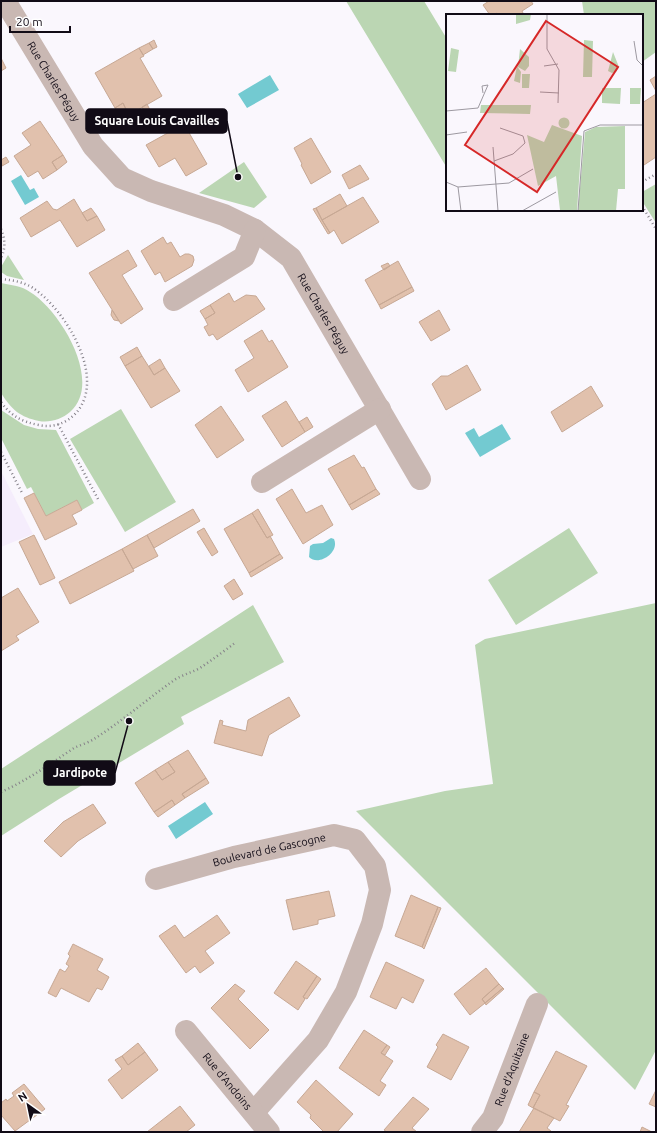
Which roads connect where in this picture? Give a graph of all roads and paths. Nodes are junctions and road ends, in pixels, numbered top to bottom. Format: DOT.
graph roads {
  1 [pos="5,1"];
  2 [pos="656,174"];
  3 [pos="643,181"];
  4 [pos="643,208"];
  5 [pos="1,229"];
  6 [pos="656,229"];
  7 [pos="255,230"];
  8 [pos="1,258"];
  9 [pos="1,278"];
  10 [pos="174,300"];
  11 [pos="1,402"];
  12 [pos="380,409"];
  13 [pos="58,424"];
  14 [pos="1,452"];
  15 [pos="420,479"];
  16 [pos="262,482"];
  17 [pos="22,493"];
  18 [pos="98,501"];
  19 [pos="235,643"];
  20 [pos="1,792"];
  21 [pos="156,879"];
  22 [pos="537,1004"];
  23 [pos="186,1031"];
  24 [pos="254,1112"];
  25 [pos="269,1132"];
  26 [pos="482,1132"];
  1 -- 7 [label="street, Rue Charles Péguy"];
  2 -- 3 [label="path"];
  4 -- 6 [label="path"];
  5 -- 8 [label="path"];
  7 -- 10 [label="street"];
  7 -- 12 [label="street, Rue Charles Péguy"];
  9 -- 13 [label="path"];
  11 -- 13 [label="path"];
  12 -- 15 [label="street, Rue Charles Péguy"];
  12 -- 16 [label="street"];
  13 -- 18 [label="path"];
  14 -- 17 [label="path"];
  19 -- 20 [label="path"];
  21 -- 24 [label="street, Boulevard de Gascogne"];
  22 -- 26 [label="street, Rue d'Aquitaine"];
  23 -- 24 [label="street, Rue d'Andoins"];
  24 -- 25 [label="street, Rue d'Andoins"];
}
